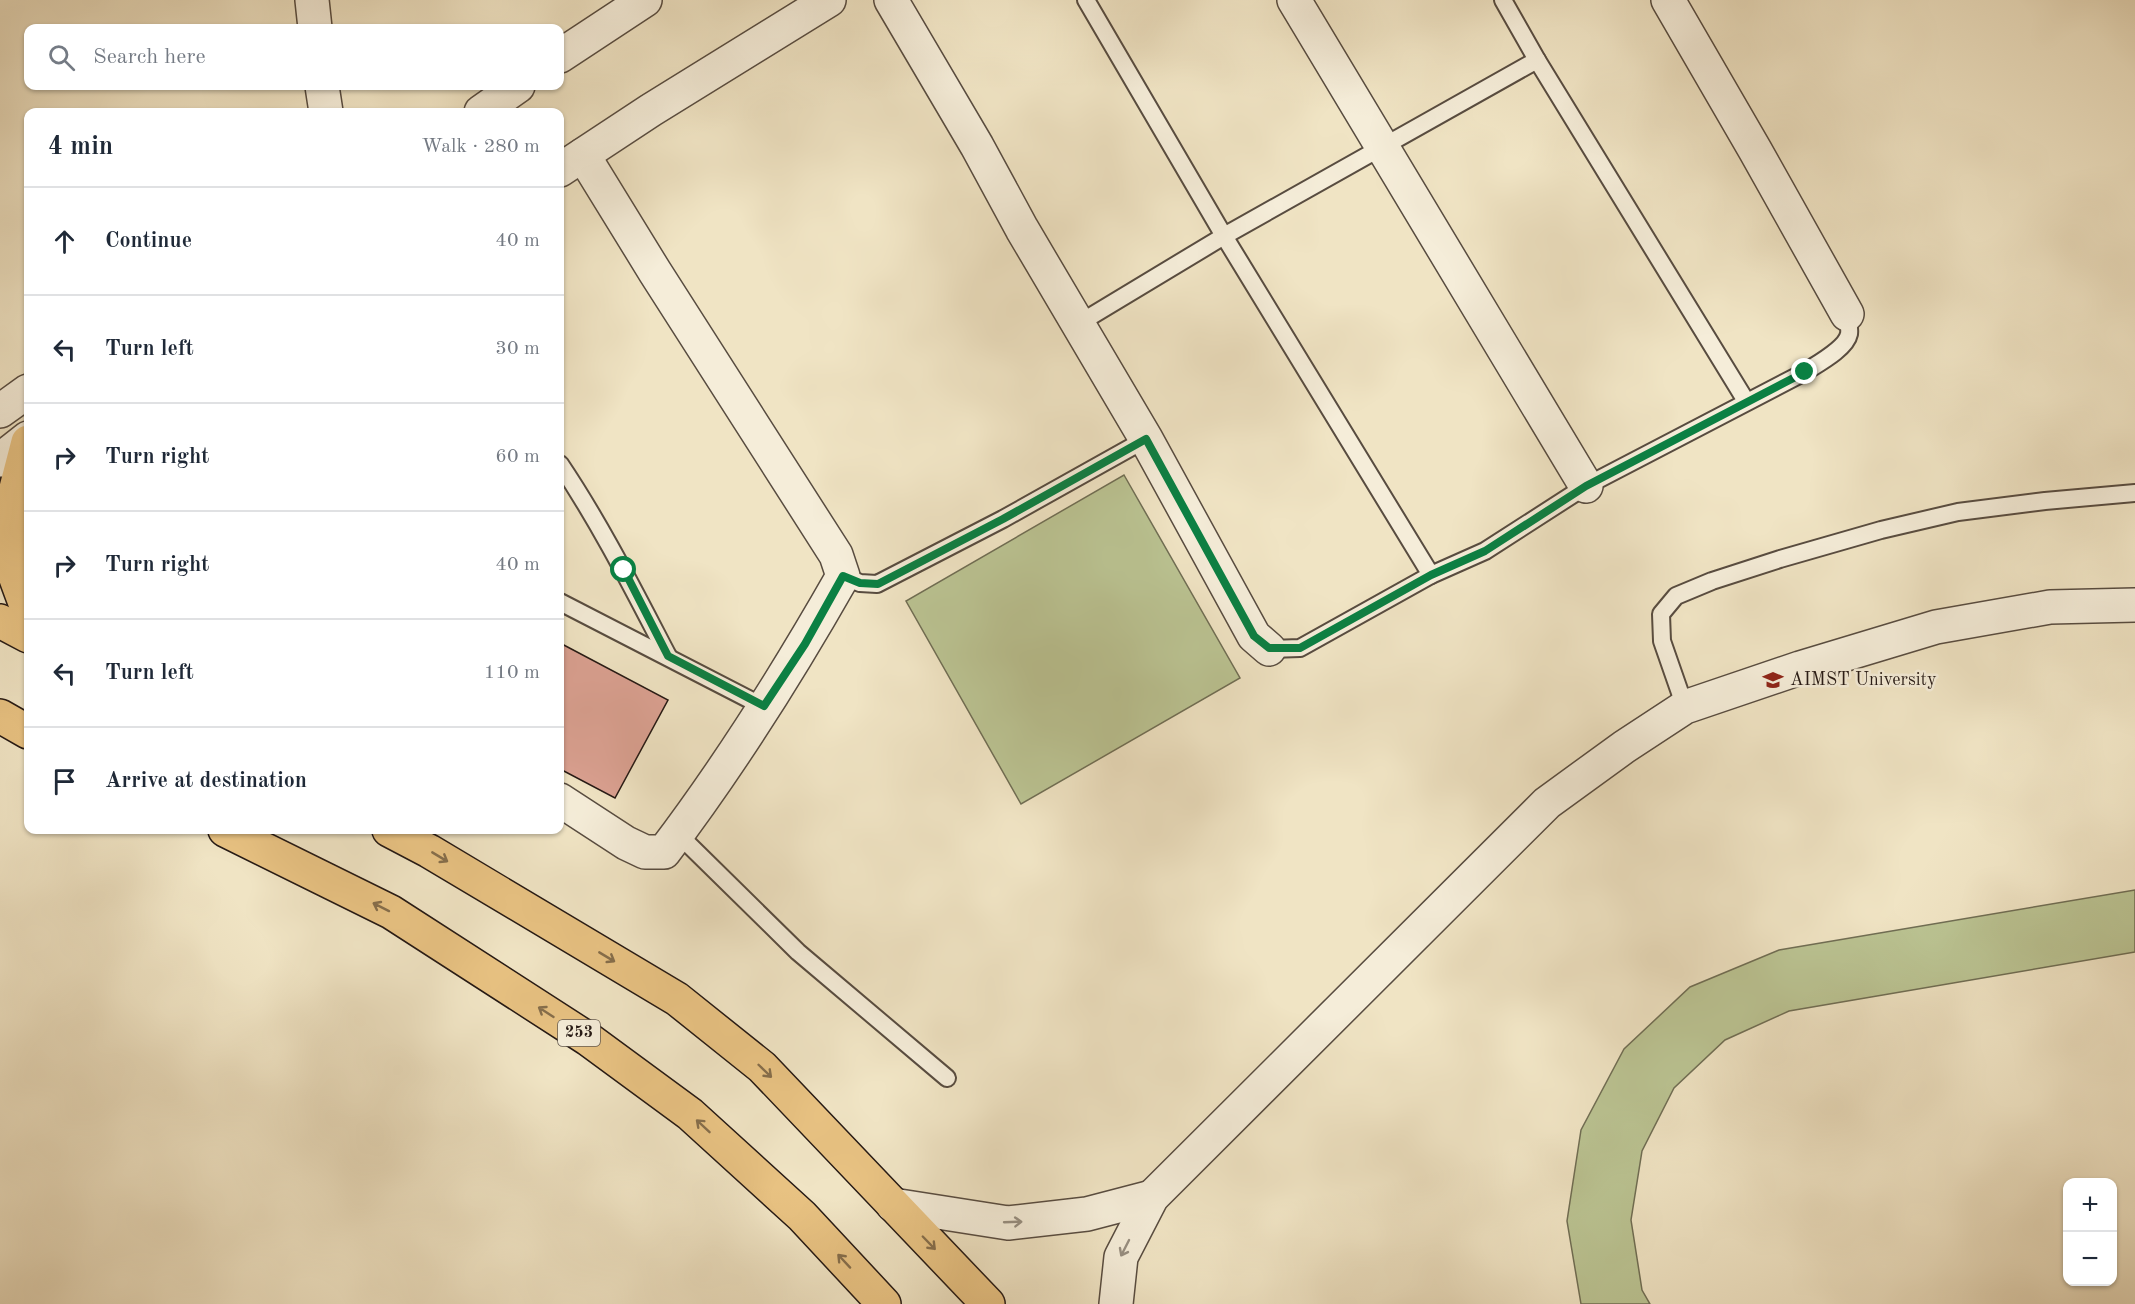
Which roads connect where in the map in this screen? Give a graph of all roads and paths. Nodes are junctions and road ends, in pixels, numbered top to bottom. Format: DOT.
graph roads {
  1 [pos="312,0"];
  2 [pos="645,0"];
  3 [pos="830,0"];
  4 [pos="891,0"];
  5 [pos="1086,0"];
  6 [pos="1294,0"];
  7 [pos="1503,0"];
  8 [pos="1668,0"];
  9 [pos="315,24"];
  10 [pos="564,53"];
  11 [pos="1537,60"];
  12 [pos="323,90"];
  13 [pos="512,90"];
  14 [pos="325,108"];
  15 [pos="487,108"];
  16 [pos="1382,148"];
  17 [pos="571,163"];
  18 [pos="1224,237"];
  19 [pos="1847,314"];
  20 [pos="1078,324"];
  21 [pos="24,394"];
  22 [pos="1746,401"];
  23 [pos="0,411"];
  24 [pos="1146,439"];
  25 [pos="24,441"];
  26 [pos="24,457"];
  27 [pos="0,460"];
  28 [pos="564,470"];
  29 [pos="1586,486"];
  30 [pos="2135,493"];
  31 [pos="1431,575"];
  32 [pos="843,576"];
  33 [pos="24,599"];
  34 [pos="564,604"];
  35 [pos="2135,605"];
  36 [pos="0,621"];
  37 [pos="24,634"];
  38 [pos="1269,648"];
  39 [pos="668,656"];
  40 [pos="764,706"];
  41 [pos="1685,707"];
  42 [pos="564,803"];
  43 [pos="233,834"];
  44 [pos="396,834"];
  45 [pos="678,834"];
  46 [pos="947,1078"];
  47 [pos="1152,1197"];
  48 [pos="892,1205"];
  49 [pos="884,1304"];
  50 [pos="987,1304"];
  51 [pos="1116,1304"];
  1 -- 9 [label="street"];
  2 -- 10 [label="street"];
  3 -- 17 [label="street"];
  4 -- 20 [label="street"];
  5 -- 18 [label="lane"];
  6 -- 16 [label="street"];
  7 -- 11 [label="lane"];
  8 -- 19 [label="street"];
  11 -- 16 [label="lane"];
  11 -- 22 [label="lane"];
  12 -- 14 [label="street"];
  13 -- 15 [label="street"];
  16 -- 18 [label="lane"];
  16 -- 29 [label="street"];
  17 -- 32 [label="street"];
  18 -- 20 [label="lane"];
  18 -- 31 [label="lane"];
  19 -- 22 [label="lane"];
  20 -- 24 [label="street"];
  21 -- 23 [label="street"];
  22 -- 29 [label="lane"];
  24 -- 32 [label="lane"];
  24 -- 38 [label="street"];
  25 -- 27 [label="street"];
  26 -- 33 [label="main road"];
  28 -- 39 [label="lane"];
  29 -- 31 [label="lane"];
  30 -- 41 [label="lane"];
  31 -- 38 [label="lane"];
  32 -- 40 [label="street"];
  34 -- 39 [label="lane"];
  35 -- 41 [label="street"];
  36 -- 37 [label="main road"];
  39 -- 40 [label="lane"];
  40 -- 45 [label="street"];
  41 -- 47 [label="street"];
  42 -- 45 [label="street"];
  49 -- 43 [label="main road, 253, one-way"];
  44 -- 48 [label="main road, one-way"];
  45 -- 46 [label="lane"];
  48 -- 47 [label="street, one-way"];
  47 -- 51 [label="street, one-way"];
  48 -- 50 [label="main road, one-way"];
}
